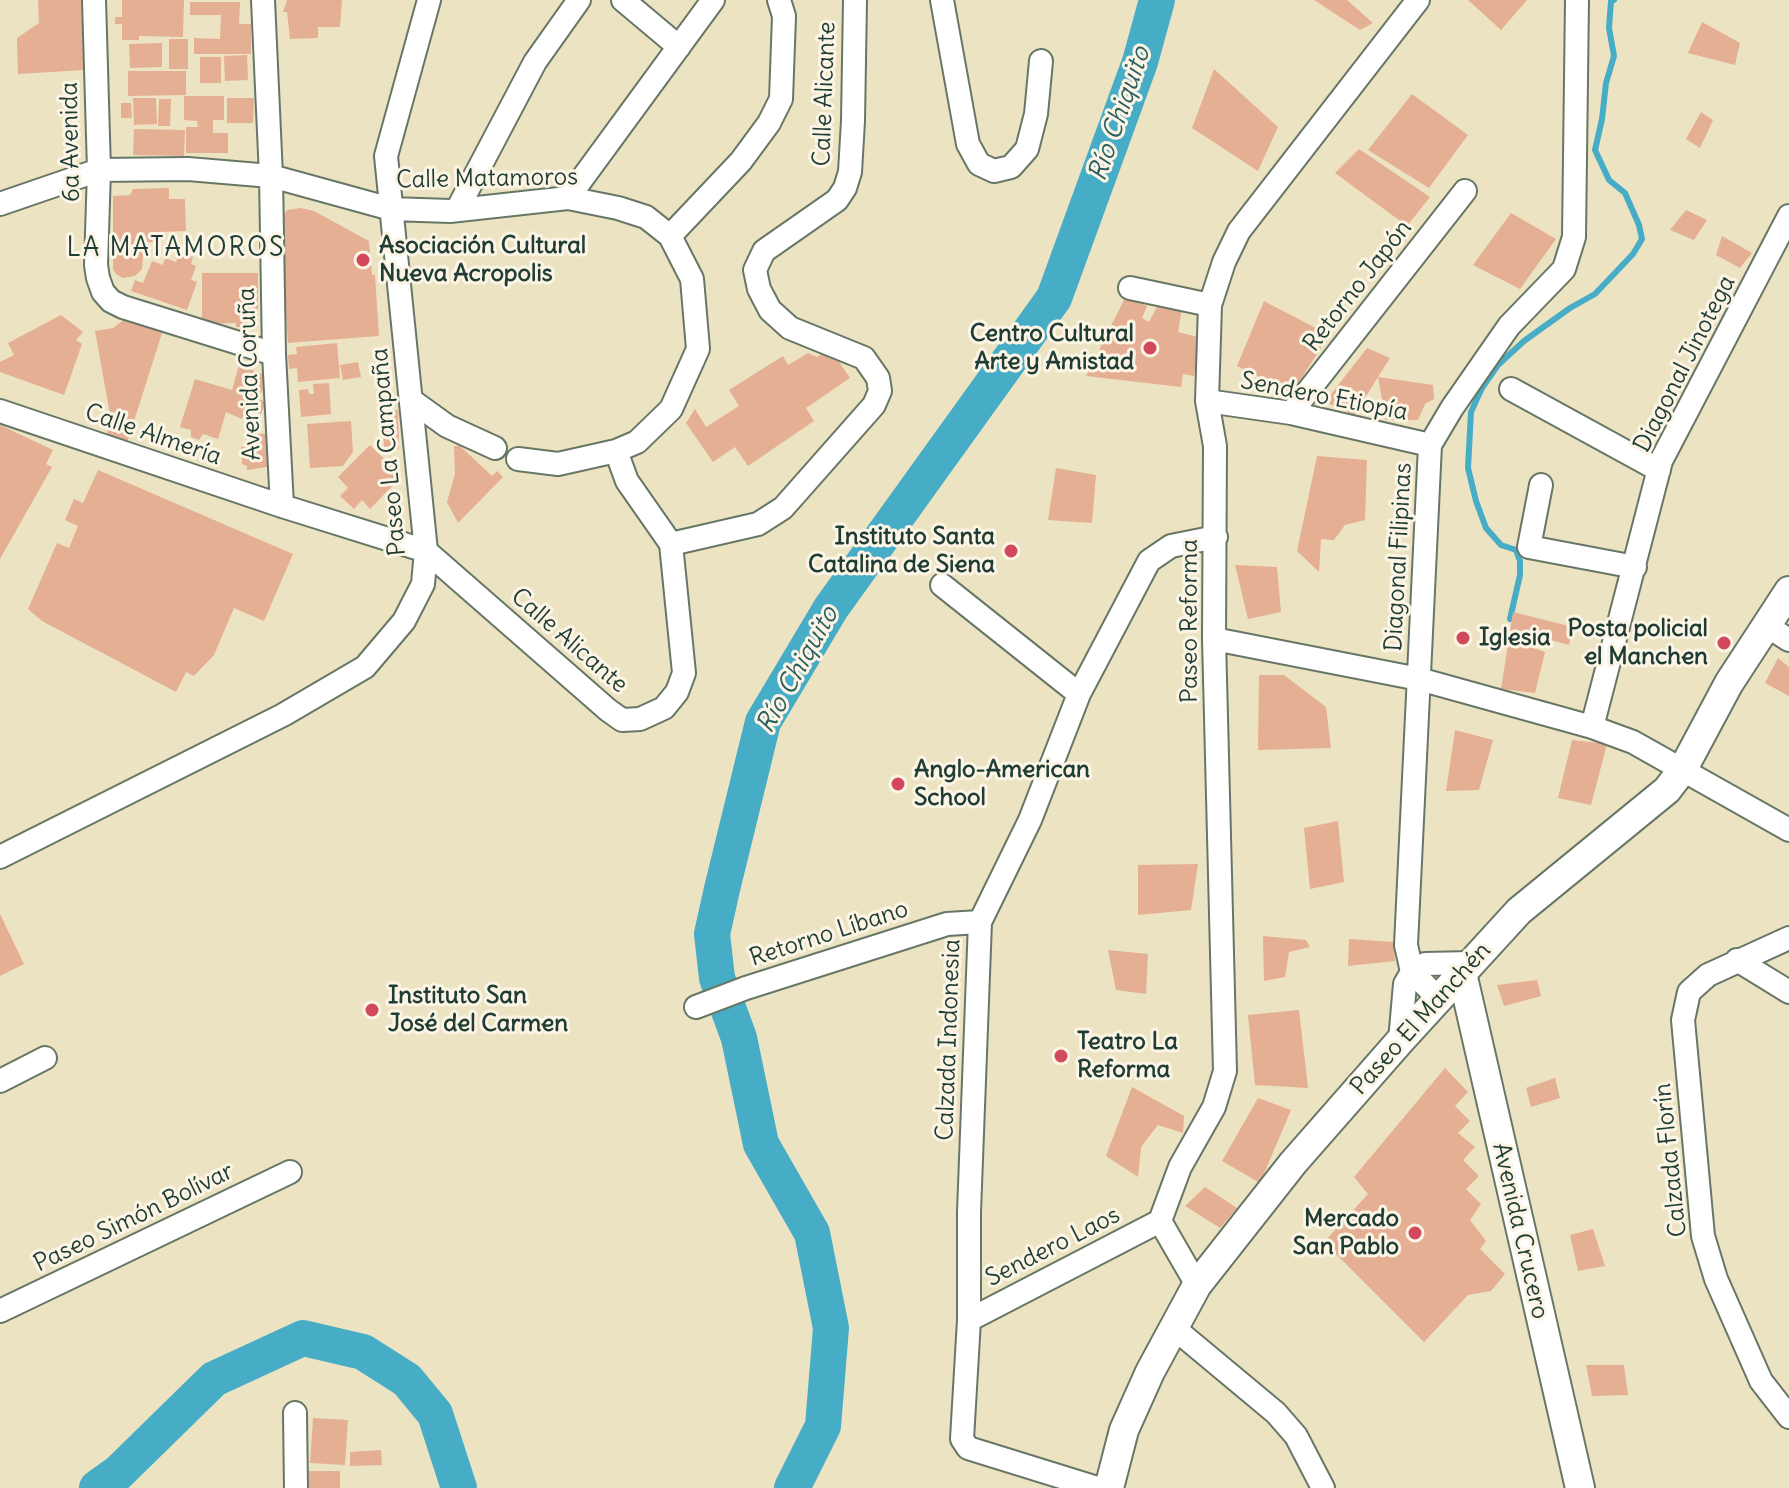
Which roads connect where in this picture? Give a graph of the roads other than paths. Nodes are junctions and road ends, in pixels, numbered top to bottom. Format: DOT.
graph roads {
  1 [pos="94,0"];
  2 [pos="263,0"];
  3 [pos="429,0"];
  4 [pos="579,0"];
  5 [pos="623,0"];
  6 [pos="713,0"];
  7 [pos="779,0"];
  8 [pos="855,0"];
  9 [pos="942,0"];
  10 [pos="1418,0"];
  11 [pos="1577,0"];
  12 [pos="679,47"];
  13 [pos="1041,61"];
  14 [pos="99,170"];
  15 [pos="271,176"];
  16 [pos="1465,191"];
  17 [pos="568,198"];
  18 [pos="0,204"];
  19 [pos="391,209"];
  20 [pos="457,210"];
  21 [pos="1789,216"];
  22 [pos="670,236"];
  23 [pos="1782,250"];
  24 [pos="1130,288"];
  25 [pos="1210,305"];
  26 [pos="274,354"];
  27 [pos="1511,389"];
  28 [pos="411,400"];
  29 [pos="1207,401"];
  30 [pos="0,411"];
  31 [pos="1291,413"];
  32 [pos="1430,445"];
  33 [pos="495,448"];
  34 [pos="616,451"];
  35 [pos="518,459"];
  36 [pos="1659,470"];
  37 [pos="1541,485"];
  38 [pos="282,506"];
  39 [pos="1216,537"];
  40 [pos="671,544"];
  41 [pos="426,551"];
  42 [pos="1635,567"];
  43 [pos="942,585"];
  44 [pos="1789,591"];
  45 [pos="1778,633"];
  46 [pos="1214,639"];
  47 [pos="1419,679"];
  48 [pos="1079,694"];
  49 [pos="1592,727"];
  50 [pos="1683,769"];
  51 [pos="1789,830"];
  52 [pos="0,857"];
  53 [pos="980,922"];
  54 [pos="1789,938"];
  55 [pos="1737,960"];
  56 [pos="1466,968"];
  57 [pos="1412,972"];
  58 [pos="1789,992"];
  59 [pos="1439,999"];
  60 [pos="696,1007"];
  61 [pos="1400,1041"];
  62 [pos="45,1058"];
  63 [pos="0,1081"];
  64 [pos="290,1172"];
  65 [pos="1160,1221"];
  66 [pos="1197,1285"];
  67 [pos="0,1311"];
  68 [pos="969,1320"];
  69 [pos="1174,1328"];
  70 [pos="295,1413"];
  71 [pos="1789,1417"];
  72 [pos="296,1488"];
  73 [pos="1097,1488"];
  74 [pos="1109,1488"];
  75 [pos="1323,1488"];
  76 [pos="1580,1488"];
  1 -- 14 [label="street, 6a Avenida"];
  2 -- 15 [label="street, Avenida Coruña"];
  3 -- 19 [label="street, Paseo La Campaña"];
  4 -- 20 [label="street"];
  5 -- 12 [label="street"];
  6 -- 12 [label="street"];
  7 -- 22 [label="street"];
  8 -- 40 [label="street, Calle Alicante"];
  9 -- 13 [label="street"];
  10 -- 25 [label="street, Paseo Reforma"];
  11 -- 32 [label="street, Diagonal Filipinas"];
  12 -- 17 [label="street"];
  14 -- 15 [label="street, Calle Matamoros"];
  14 -- 18 [label="street, Calle Matamoros"];
  14 -- 26 [label="street, 6a Avenida"];
  15 -- 19 [label="street, Calle Matamoros"];
  15 -- 26 [label="street, Avenida Coruña"];
  16 -- 31 [label="street, Retorno Japón"];
  17 -- 20 [label="street, Calle Matamoros"];
  17 -- 22 [label="street, Calle Matamoros"];
  19 -- 20 [label="street, Calle Matamoros"];
  19 -- 28 [label="street, Paseo La Campaña"];
  21 -- 23 [label="street, Diagonal Jinotega"];
  22 -- 34 [label="street, Calle Matamoros"];
  23 -- 36 [label="street, Diagonal Jinotega"];
  24 -- 25 [label="street"];
  25 -- 29 [label="street, Paseo Reforma"];
  26 -- 38 [label="street, Avenida Coruña"];
  27 -- 36 [label="street"];
  28 -- 33 [label="street"];
  28 -- 41 [label="street, Paseo La Campaña"];
  29 -- 31 [label="street, Sendero Etiopía"];
  29 -- 39 [label="street, Paseo Reforma"];
  30 -- 38 [label="street, Calle Almería"];
  31 -- 32 [label="street, Sendero Etiopía"];
  32 -- 47 [label="street, Diagonal Filipinas"];
  34 -- 35 [label="street, Calle Matamoros"];
  34 -- 40 [label="street"];
  36 -- 42 [label="street, Diagonal Jinotega"];
  37 -- 42 [label="street"];
  38 -- 41 [label="street, Calle Almería"];
  39 -- 46 [label="street, Paseo Reforma"];
  39 -- 48 [label="street, Calzada Indonesia"];
  40 -- 41 [label="street, Calle Alicante"];
  41 -- 52 [label="street, Paseo La Campaña"];
  42 -- 49 [label="street, Diagonal Jinotega"];
  43 -- 48 [label="street"];
  44 -- 45 [label="street, Paseo El Manchén"];
  45 -- 50 [label="street, Paseo El Manchén"];
  46 -- 47 [label="street"];
  46 -- 65 [label="street, Paseo Reforma"];
  47 -- 49 [label="street"];
  47 -- 57 [label="street, Diagonal Filipinas"];
  48 -- 53 [label="street, Calzada Indonesia"];
  49 -- 50 [label="street"];
  50 -- 51 [label="street"];
  50 -- 56 [label="street, Paseo El Manchén"];
  53 -- 60 [label="street, Retorno Líbano"];
  53 -- 68 [label="street, Calzada Indonesia"];
  54 -- 55 [label="street, Calzada Florín"];
  55 -- 58 [label="street"];
  55 -- 71 [label="street, Calzada Florín"];
  56 -- 57 [label="street"];
  56 -- 59 [label="street, Paseo El Manchén"];
  56 -- 76 [label="street, Avenida Crucero"];
  57 -- 59 [label="street"];
  57 -- 61 [label="street, Diagonal Filipinas"];
  59 -- 61 [label="street, Paseo El Manchén"];
  61 -- 66 [label="street, Paseo El Manchén"];
  62 -- 63 [label="street"];
  64 -- 67 [label="street, Paseo Simón Bolívar"];
  65 -- 66 [label="street"];
  65 -- 68 [label="street, Sendero Laos"];
  66 -- 69 [label="street, Paseo El Manchén"];
  68 -- 73 [label="street, Calzada Indonesia"];
  69 -- 74 [label="street, Paseo El Manchén"];
  69 -- 75 [label="street"];
  70 -- 72 [label="street"];
}
